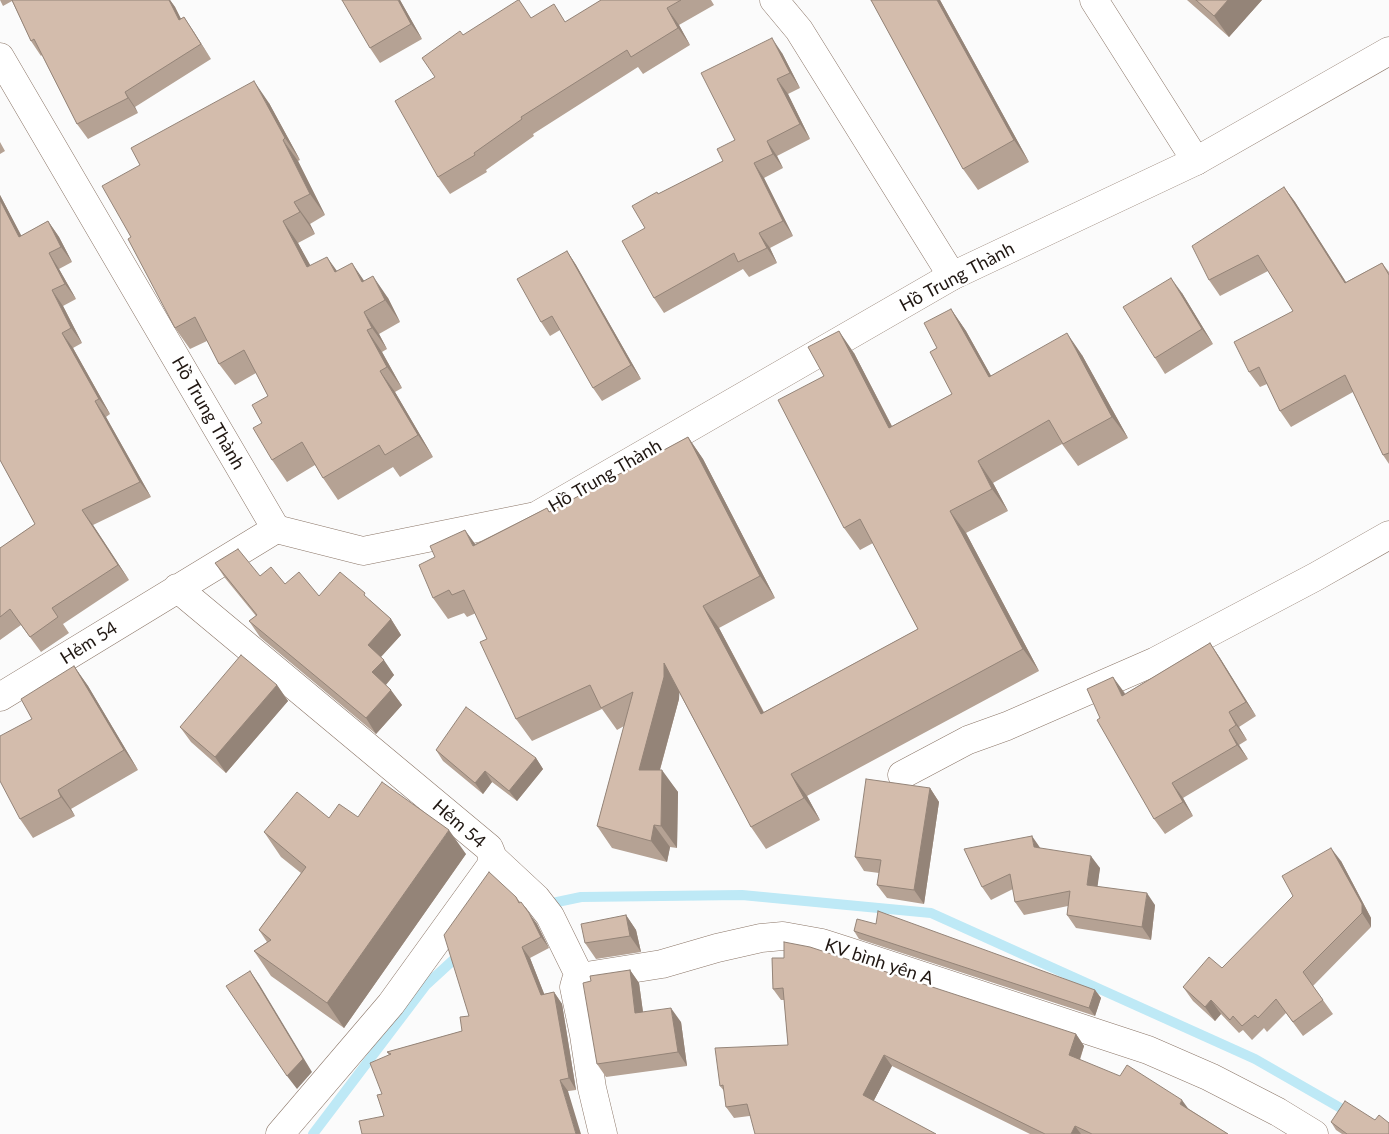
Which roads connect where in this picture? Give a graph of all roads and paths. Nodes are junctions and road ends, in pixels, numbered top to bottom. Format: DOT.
graph roads {
  1 [pos="774,0"];
  2 [pos="1094,0"];
  3 [pos="1389,51"];
  4 [pos="0,57"];
  5 [pos="1196,161"];
  6 [pos="952,276"];
  7 [pos="276,529"];
  8 [pos="1389,535"];
  9 [pos="177,588"];
  10 [pos="0,697"];
  11 [pos="902,776"];
  12 [pos="493,858"];
  13 [pos="580,977"];
  14 [pos="280,1134"];
  15 [pos="602,1134"];
  16 [pos="1314,1134"];
  1 -- 6 [label="street"];
  2 -- 5 [label="street"];
  3 -- 5 [label="street, Hồ Trung Thành"];
  4 -- 7 [label="street, Hồ Trung Thành"];
  5 -- 6 [label="street, Hồ Trung Thành"];
  6 -- 7 [label="street, Hồ Trung Thành"];
  7 -- 9 [label="street, Hẻm 54"];
  8 -- 11 [label="street"];
  9 -- 10 [label="street, Hẻm 54"];
  9 -- 12 [label="street, Hẻm 54"];
  12 -- 13 [label="street"];
  12 -- 14 [label="street, Hẻm 54"];
  13 -- 15 [label="street"];
  13 -- 16 [label="street, KV bình yên A"];
}
